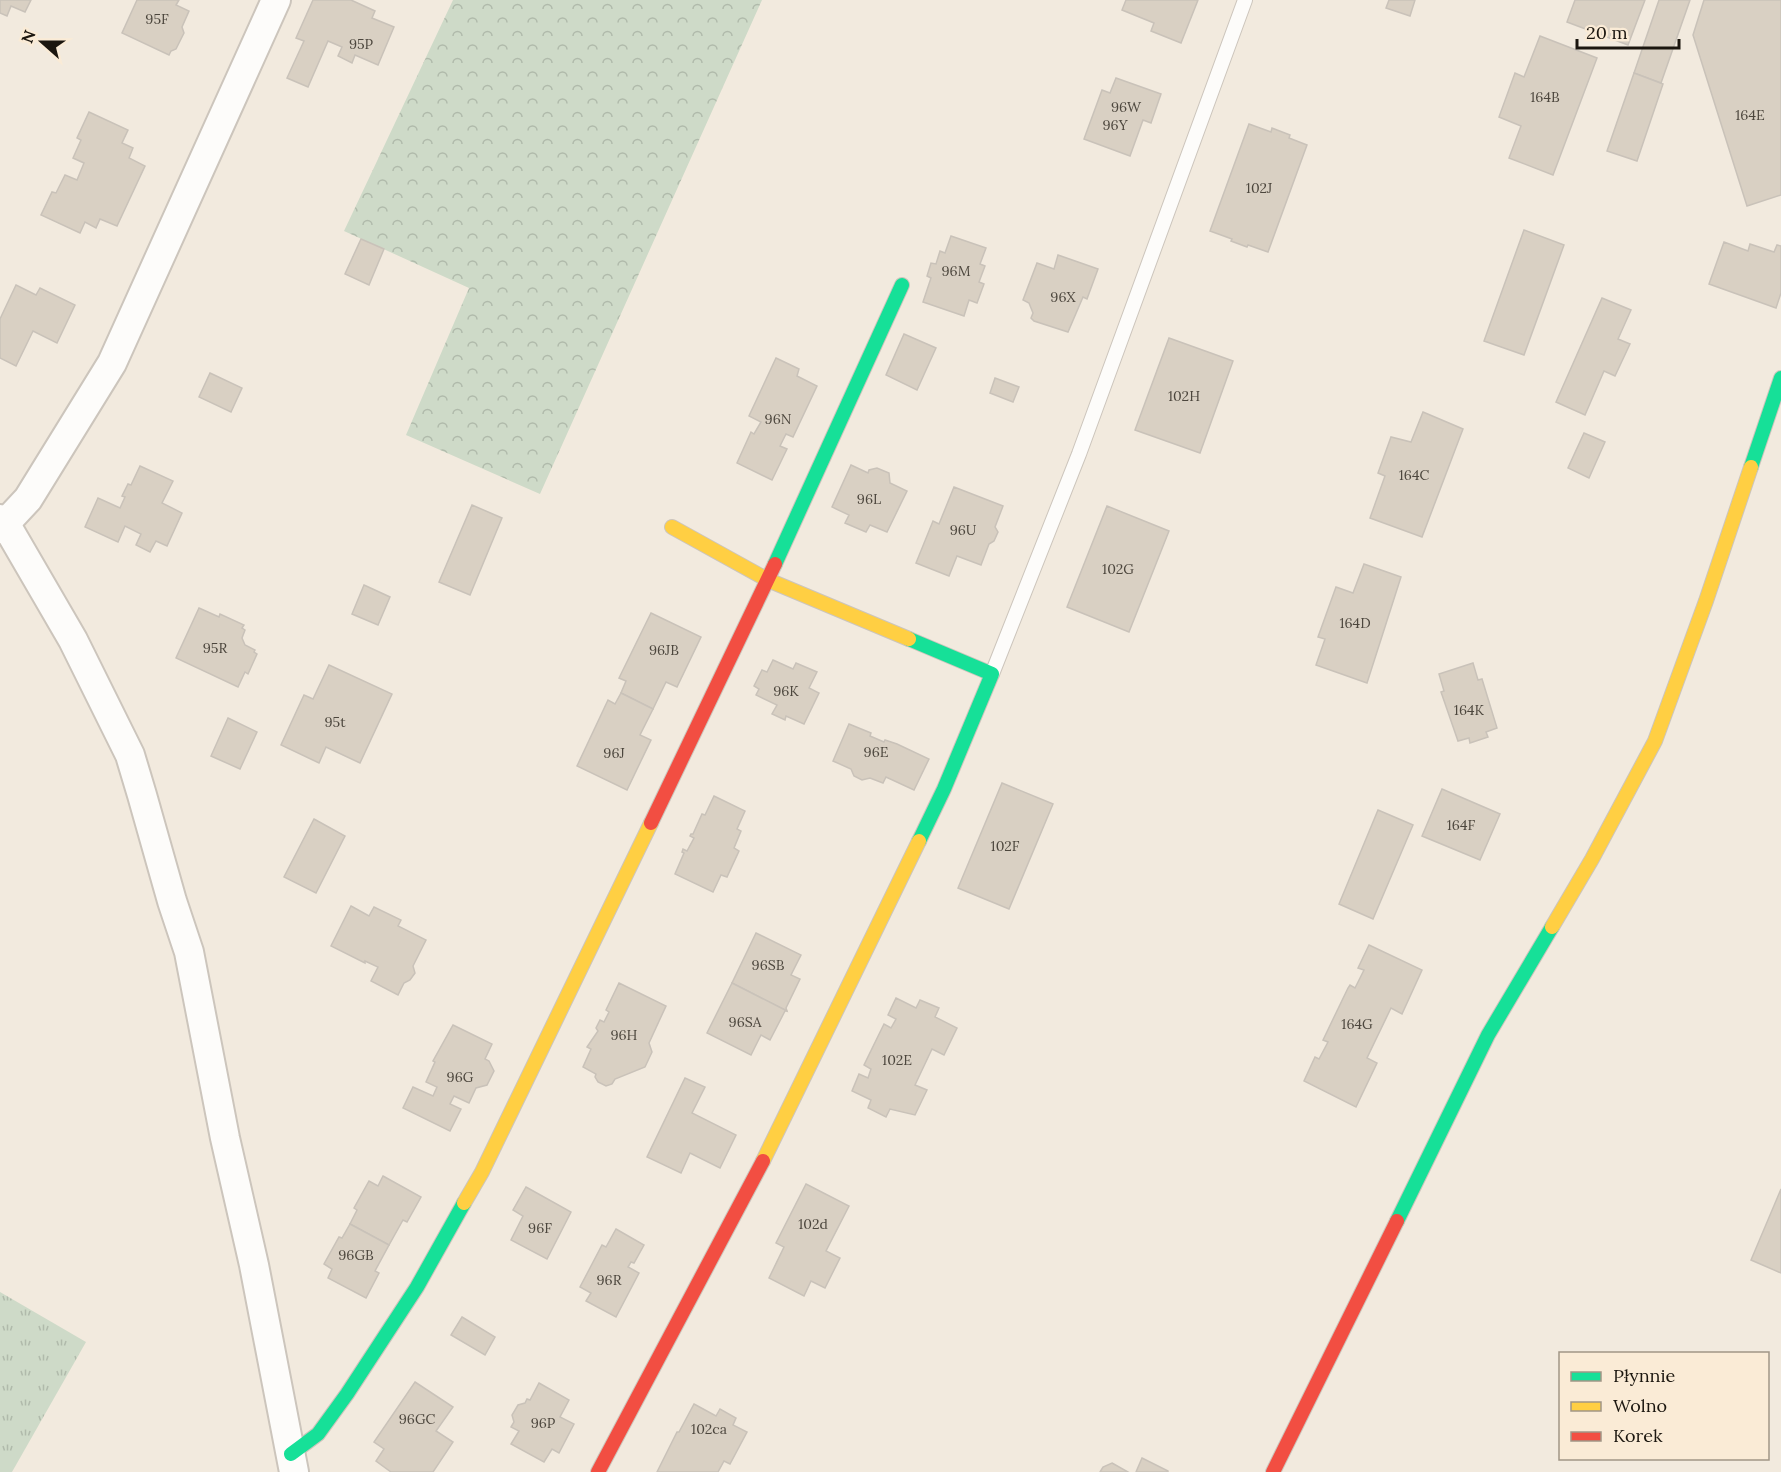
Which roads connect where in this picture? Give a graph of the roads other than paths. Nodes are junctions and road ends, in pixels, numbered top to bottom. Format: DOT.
graph roads {
  1 [pos="276,0"];
  2 [pos="1245,0"];
  3 [pos="902,285"];
  4 [pos="1781,378"];
  5 [pos="2,523"];
  6 [pos="672,527"];
  7 [pos="768,580"];
  8 [pos="992,674"];
  9 [pos="292,1463"];
  10 [pos="598,1472"];
  11 [pos="1273,1472"];
  1 -- 5 [label="street"];
  2 -- 8 [label="lane"];
  3 -- 7 [label="street"];
  4 -- 11 [label="street"];
  5 -- 9 [label="street"];
  6 -- 7 [label="street"];
  7 -- 8 [label="street"];
  7 -- 9 [label="street"];
  8 -- 10 [label="street"];
}
